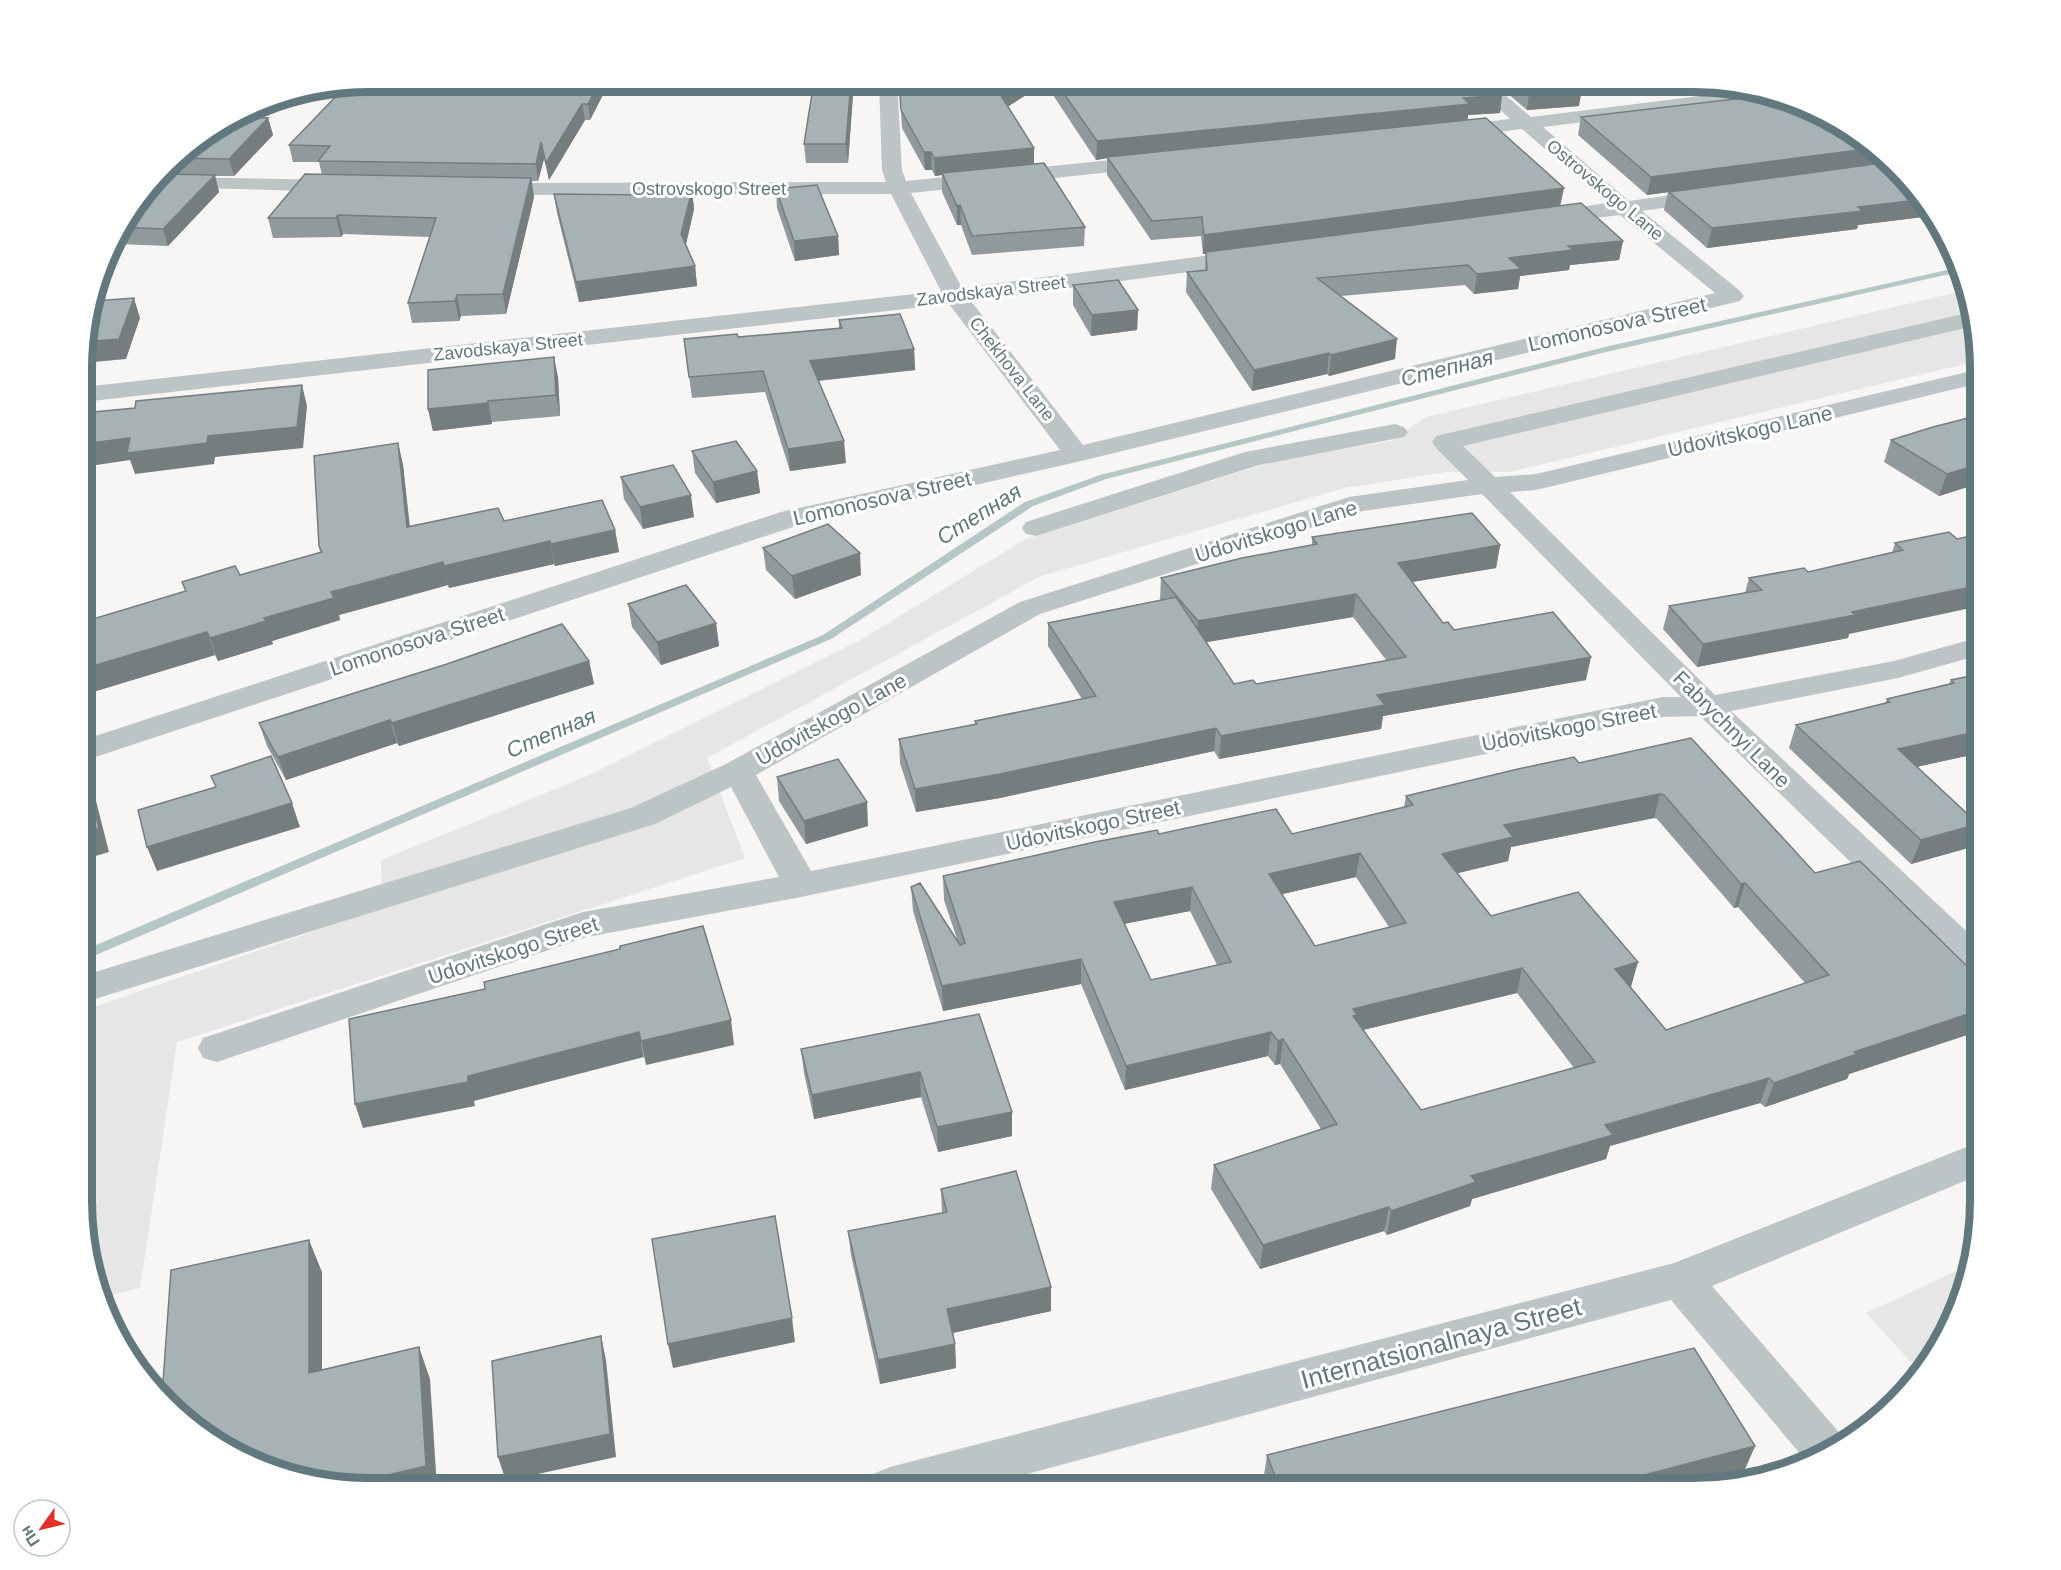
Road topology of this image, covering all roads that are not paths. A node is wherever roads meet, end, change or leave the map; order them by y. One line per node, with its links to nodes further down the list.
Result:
1 (888, 91): 10 (street, Chekhova Lane)
2 (1490, 91): 4 (street, Ostrovskogo Lane)
3 (1742, 96): 4 (street)
4 (1528, 124): 5 (street); 12 (street, Ostrovskogo Lane)
5 (1433, 134)
6 (1174, 160): 10 (street, Ostrovskogo Street)
7 (163, 183): 8 (street)
8 (361, 187)
9 (465, 188): 10 (street, Ostrovskogo Street)
10 (898, 189): 15 (street, Chekhova Lane)
11 (1731, 193): 12 (street)
12 (1625, 208): 13 (street); 16 (street, Ostrovskogo Lane)
13 (1531, 220)
14 (1272, 254): 15 (street, Zavodskaya Street)
15 (955, 296): 19 (street, Zavodskaya Street); 21 (street, Chekhova Lane)
16 (1732, 296): 21 (street, Lomonosova Street)
17 (1965, 321): 20 (street)
18 (1970, 378): 22 (street, Udovitskogo Lane)
19 (92, 394)
20 (1412, 433): 22 (street, Fabrychnyi Lane); 23 (street)
21 (1077, 453): 26 (street, Lomonosova Street)
22 (1490, 485): 25 (street, Fabrychnyi Lane); 27 (street, Udovitskogo Lane)
23 (1036, 528)
24 (1970, 649): 25 (street, Udovitskogo Street)
25 (1708, 706): 28 (street, Udovitskogo Street); 29 (street, Fabrychnyi Lane)
26 (92, 748)
27 (738, 771): 28 (street, Udovitskogo Lane); 30 (street)
28 (801, 885): 31 (street, Udovitskogo Street)
29 (1970, 956)
30 (92, 987)
31 (217, 1048)
32 (1970, 1162): 33 (street, Internatsionalnaya Street)
33 (1680, 1280): 34 (street); 35 (street, Internatsionalnaya Street)
34 (1822, 1446)
35 (932, 1478)

